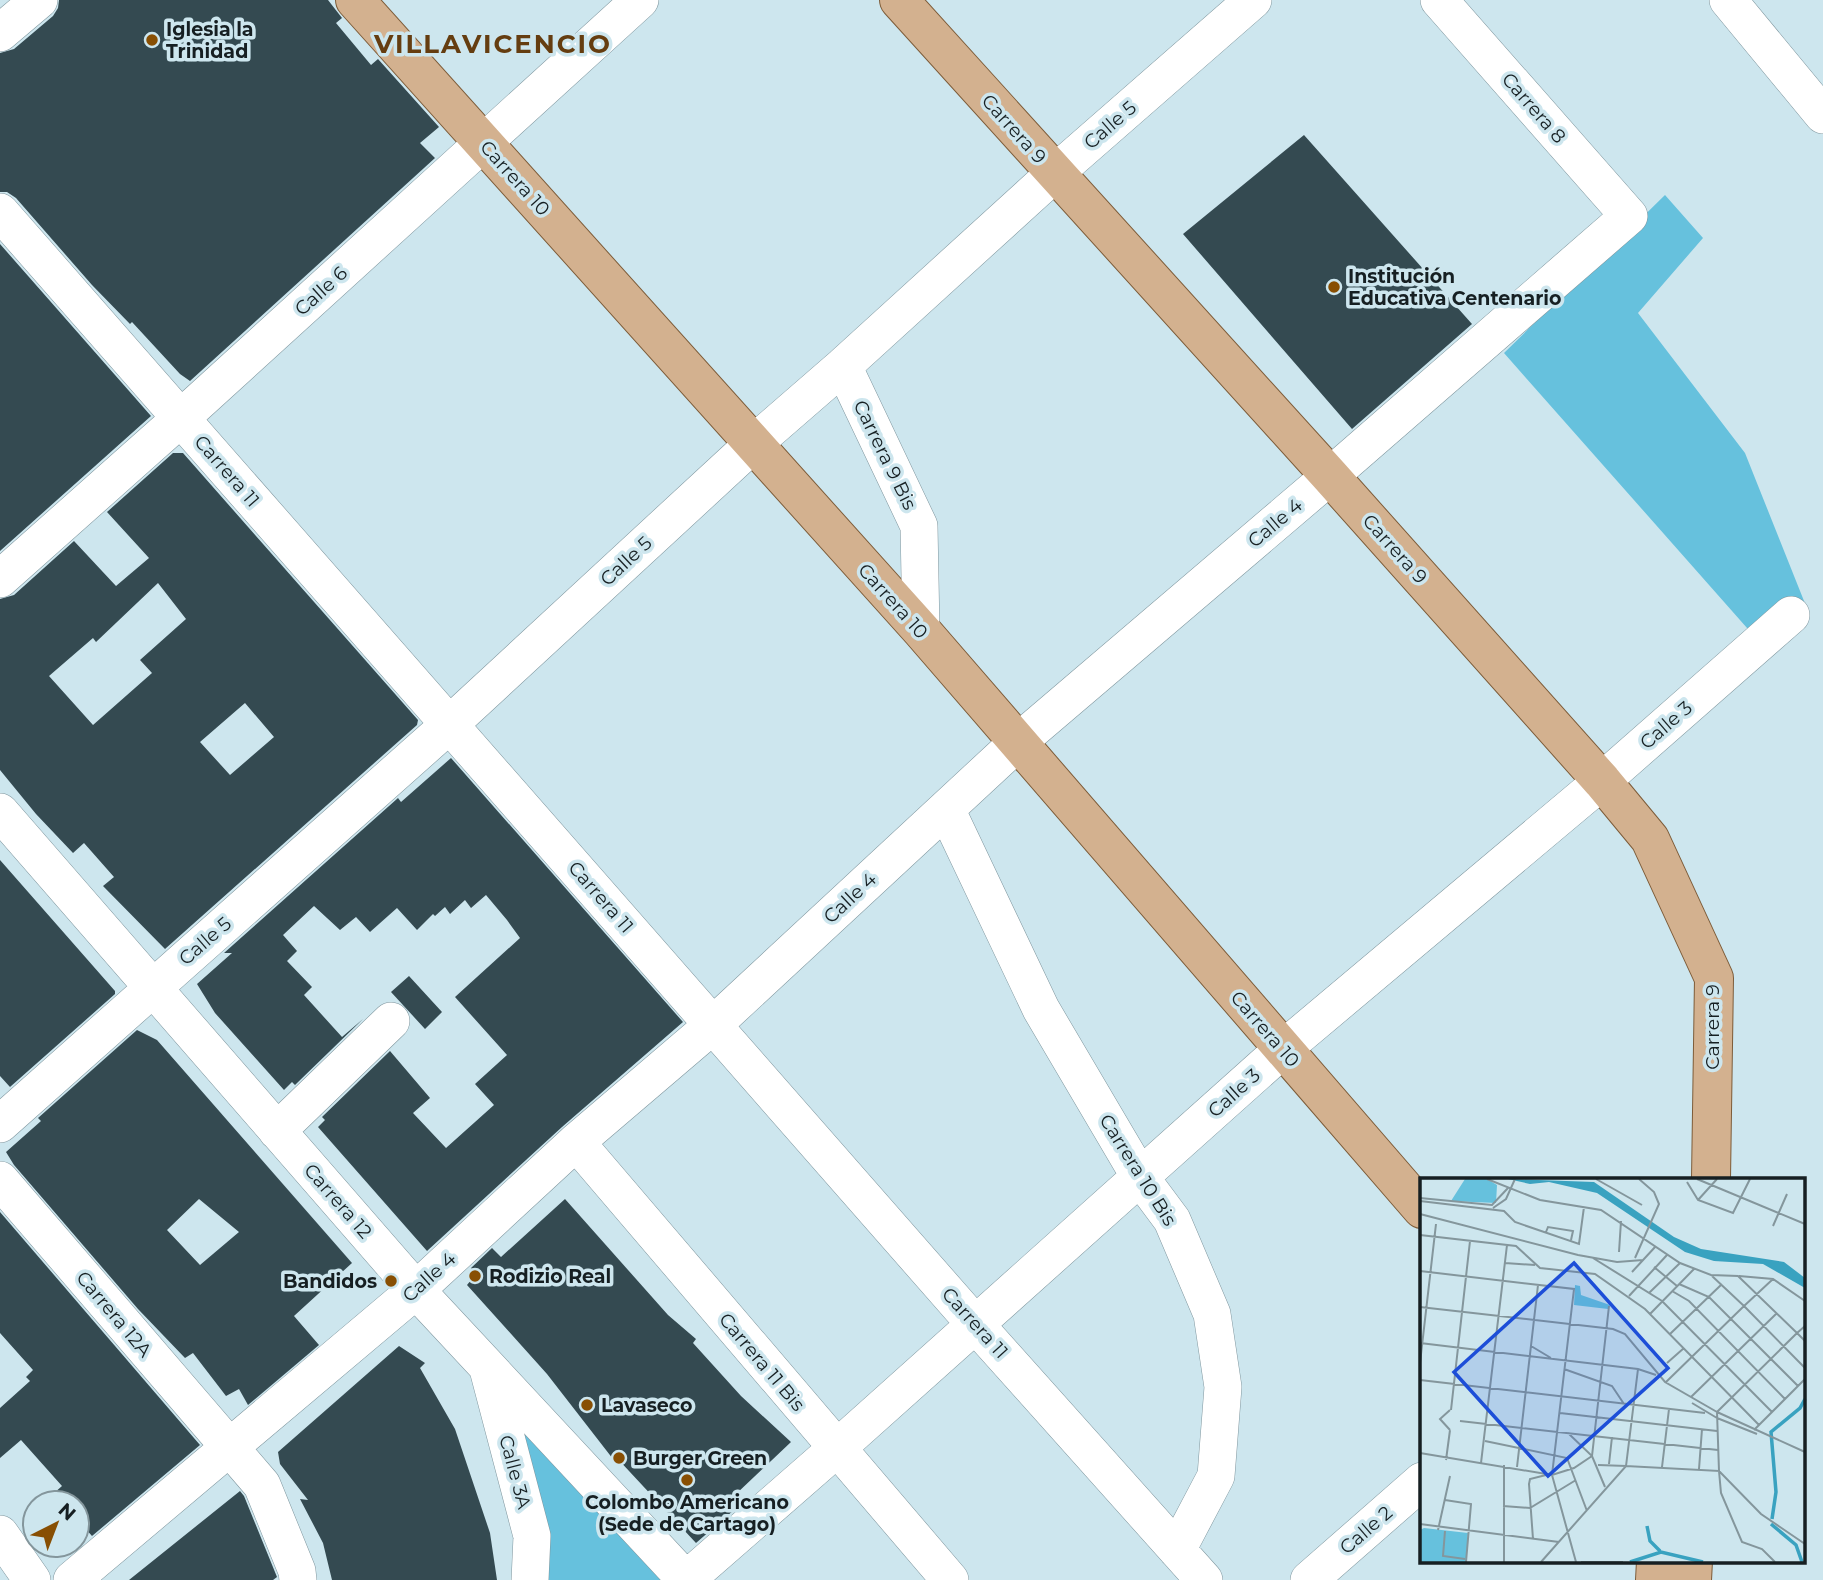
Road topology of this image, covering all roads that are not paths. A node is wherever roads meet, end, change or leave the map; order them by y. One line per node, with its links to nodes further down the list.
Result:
1 (39, 0): 8 (street)
2 (355, 0): 10 (main road, Carrera 10)
3 (640, 0): 10 (street, Calle 6)
4 (899, 0): 11 (main road, Carrera 9)
5 (1253, 0): 11 (street, Calle 5)
6 (1439, 0): 13 (street, Carrera 8)
7 (1728, 0): 9 (street)
8 (0, 33)
9 (1823, 115)
10 (484, 142): 15 (street, Calle 6); 16 (main road, Carrera 10)
11 (1055, 173): 14 (street, Calle 5); 17 (main road, Carrera 9)
12 (0, 212): 15 (street, Carrera 11)
13 (1629, 216): 17 (street, Calle 4)
14 (843, 366): 16 (street, Calle 5); 20 (street, Carrera 9 Bis)
15 (181, 418): 18 (street, Calle 6); 21 (street, Carrera 11)
16 (752, 445): 20 (main road, Carrera 10); 21 (street, Calle 5)
17 (1330, 476): 22 (street, Calle 4); 23 (main road, Carrera 9)
18 (0, 579)
19 (1791, 615): 23 (street, Calle 3)
20 (921, 631): 22 (main road, Carrera 10)
21 (450, 724): 26 (street, Calle 5); 28 (street, Carrera 11)
22 (1018, 743): 24 (street, Calle 4); 29 (main road, Carrera 10)
23 (1602, 781): 29 (street, Calle 3); 34 (main road, Carrera 9)
24 (946, 809): 28 (street, Calle 4); 33 (street, Carrera 10 Bis)
25 (0, 812): 26 (street, Carrera 12)
26 (152, 988): 30 (street, Calle 5); 31 (street, Carrera 12)
27 (391, 1021): 31 (street)
28 (713, 1025): 32 (street, Calle 4); 38 (street, Carrera 11)
29 (1283, 1049): 33 (street, Calle 3); 36 (main road, Carrera 10)
30 (0, 1124)
31 (277, 1131): 37 (street, Carrera 12)
32 (576, 1142): 37 (street, Calle 4); 41 (street, Carrera 11 Bis)
33 (1140, 1177): 38 (street, Calle 3); 44 (street, Carrera 10 Bis)
34 (1711, 1178)
35 (0, 1180): 40 (street, Carrera 12A)
36 (1420, 1207)
37 (416, 1290): 39 (street, Carrera 12); 40 (street, Calle 4)
38 (975, 1324): 41 (street, Calle 3); 44 (street, Carrera 11)
39 (487, 1365): 50 (street, Calle 3A); 51 (street, Carrera 12)
40 (228, 1449): 48 (street, Calle 4); 49 (street, Carrera 12A)
41 (836, 1449): 51 (street, Calle 3); 52 (street, Carrera 11 Bis)
42 (1420, 1483): 54 (street, Calle 2)
43 (0, 1534): 47 (street)
44 (1177, 1550): 53 (street, Carrera 11)
45 (1656, 1562): 55 (main road)
46 (1693, 1562): 56 (main road)
47 (32, 1580)
48 (72, 1580)
49 (298, 1580)
50 (530, 1580)
51 (686, 1580)
52 (950, 1580)
53 (1205, 1580)
54 (1309, 1580)
55 (1655, 1580)
56 (1692, 1580)

